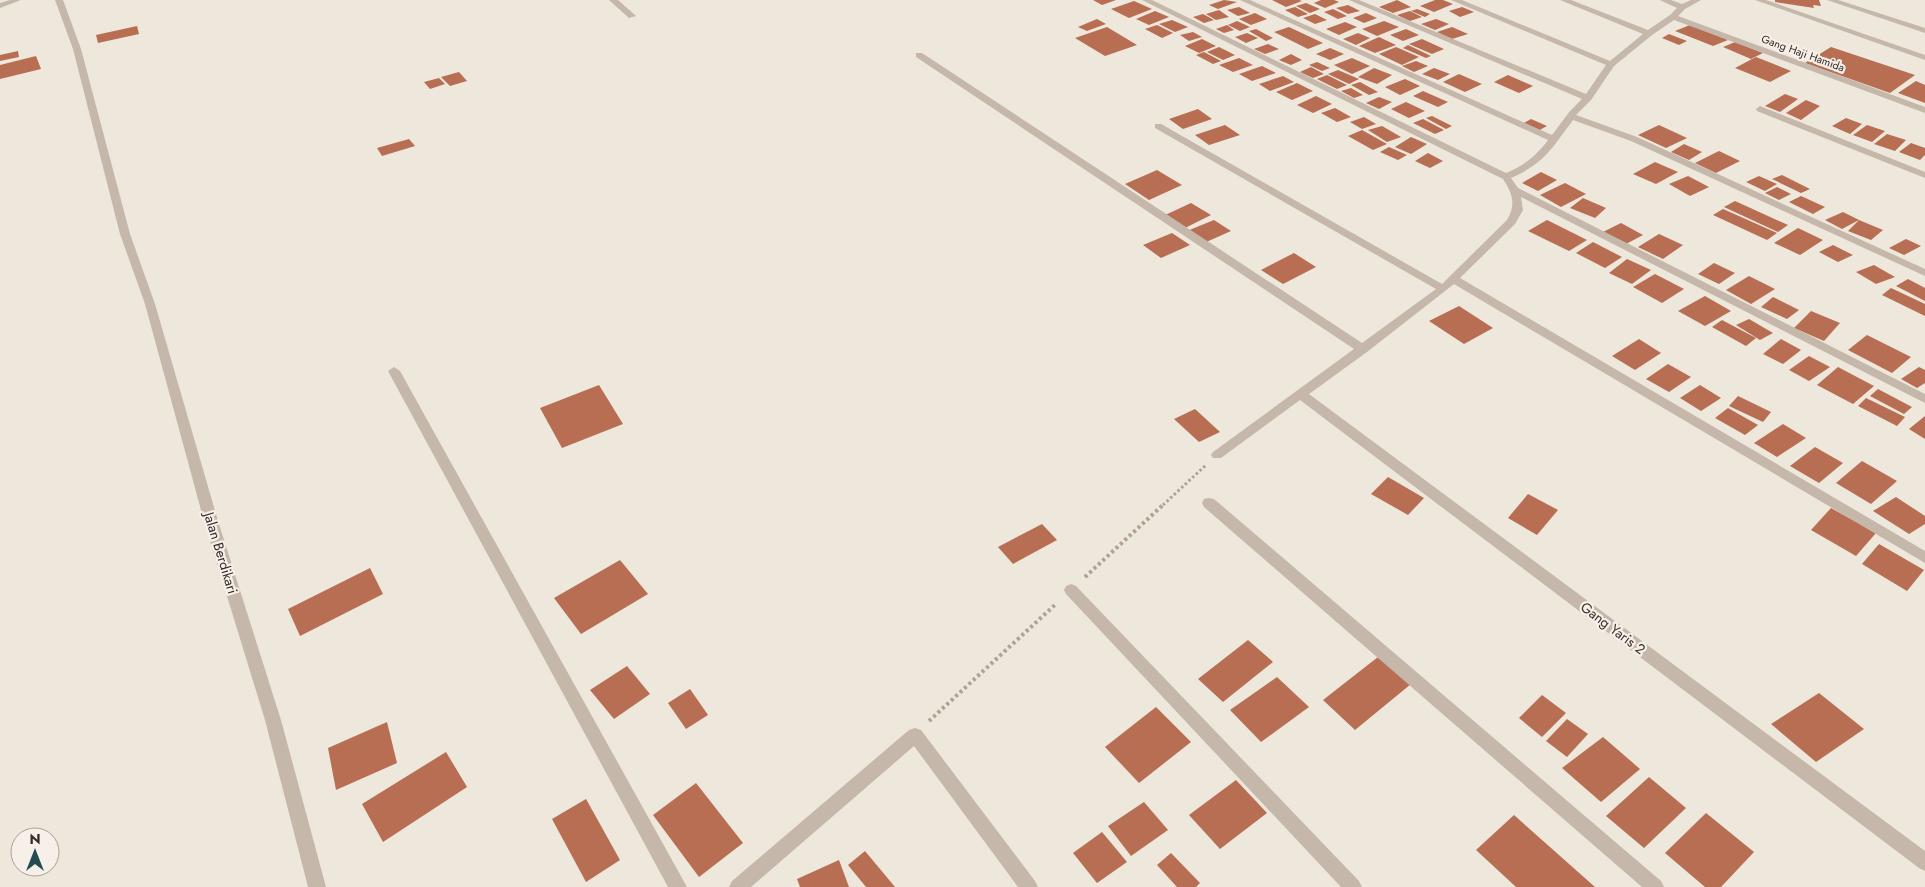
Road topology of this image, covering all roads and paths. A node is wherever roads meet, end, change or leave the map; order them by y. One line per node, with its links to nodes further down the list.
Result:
1 (17, 0): 13 (street)
2 (59, 0): 43 (street, Jalan Berdikari)
3 (613, 0): 15 (street)
4 (1149, 0): 29 (street)
5 (1244, 0): 27 (street)
6 (1353, 0): 22 (street)
7 (1455, 0): 21 (street)
8 (1564, 0): 18 (street)
9 (1664, 0): 14 (street)
10 (1697, 0): 14 (street)
11 (1759, 0): 20 (street)
12 (1831, 0): 17 (street)
13 (0, 6)
14 (1682, 7): 16 (street)
15 (632, 16)
16 (1672, 18): 18 (street); 24 (street, Gang Haji Hamida)
17 (1925, 31)
18 (1649, 33): 21 (street)
19 (920, 55): 34 (street)
20 (1925, 58)
21 (1611, 64): 22 (street)
22 (1588, 98): 25 (street)
23 (1760, 110): 28 (street)
24 (1925, 110)
25 (1571, 116): 27 (street); 31 (street)
26 (1158, 126): 33 (street)
27 (1554, 139): 29 (street)
28 (1925, 174)
29 (1506, 177): 30 (street)
30 (1515, 190): 32 (street); 37 (street)
31 (1925, 273)
32 (1453, 280): 33 (street); 40 (street)
33 (1443, 289): 34 (street)
34 (1363, 349): 36 (street)
35 (394, 371): 44 (street)
36 (1301, 394): 38 (street); 42 (street, Gang Yaris 2)
37 (1925, 399)
38 (1217, 455)
39 (1209, 503): 48 (street)
40 (1925, 558)
41 (1071, 590): 47 (street)
42 (1925, 862)
43 (317, 887)
44 (678, 887)
45 (738, 887): 46 (street)
46 (1029, 887)
47 (1353, 887)
48 (1655, 887)

